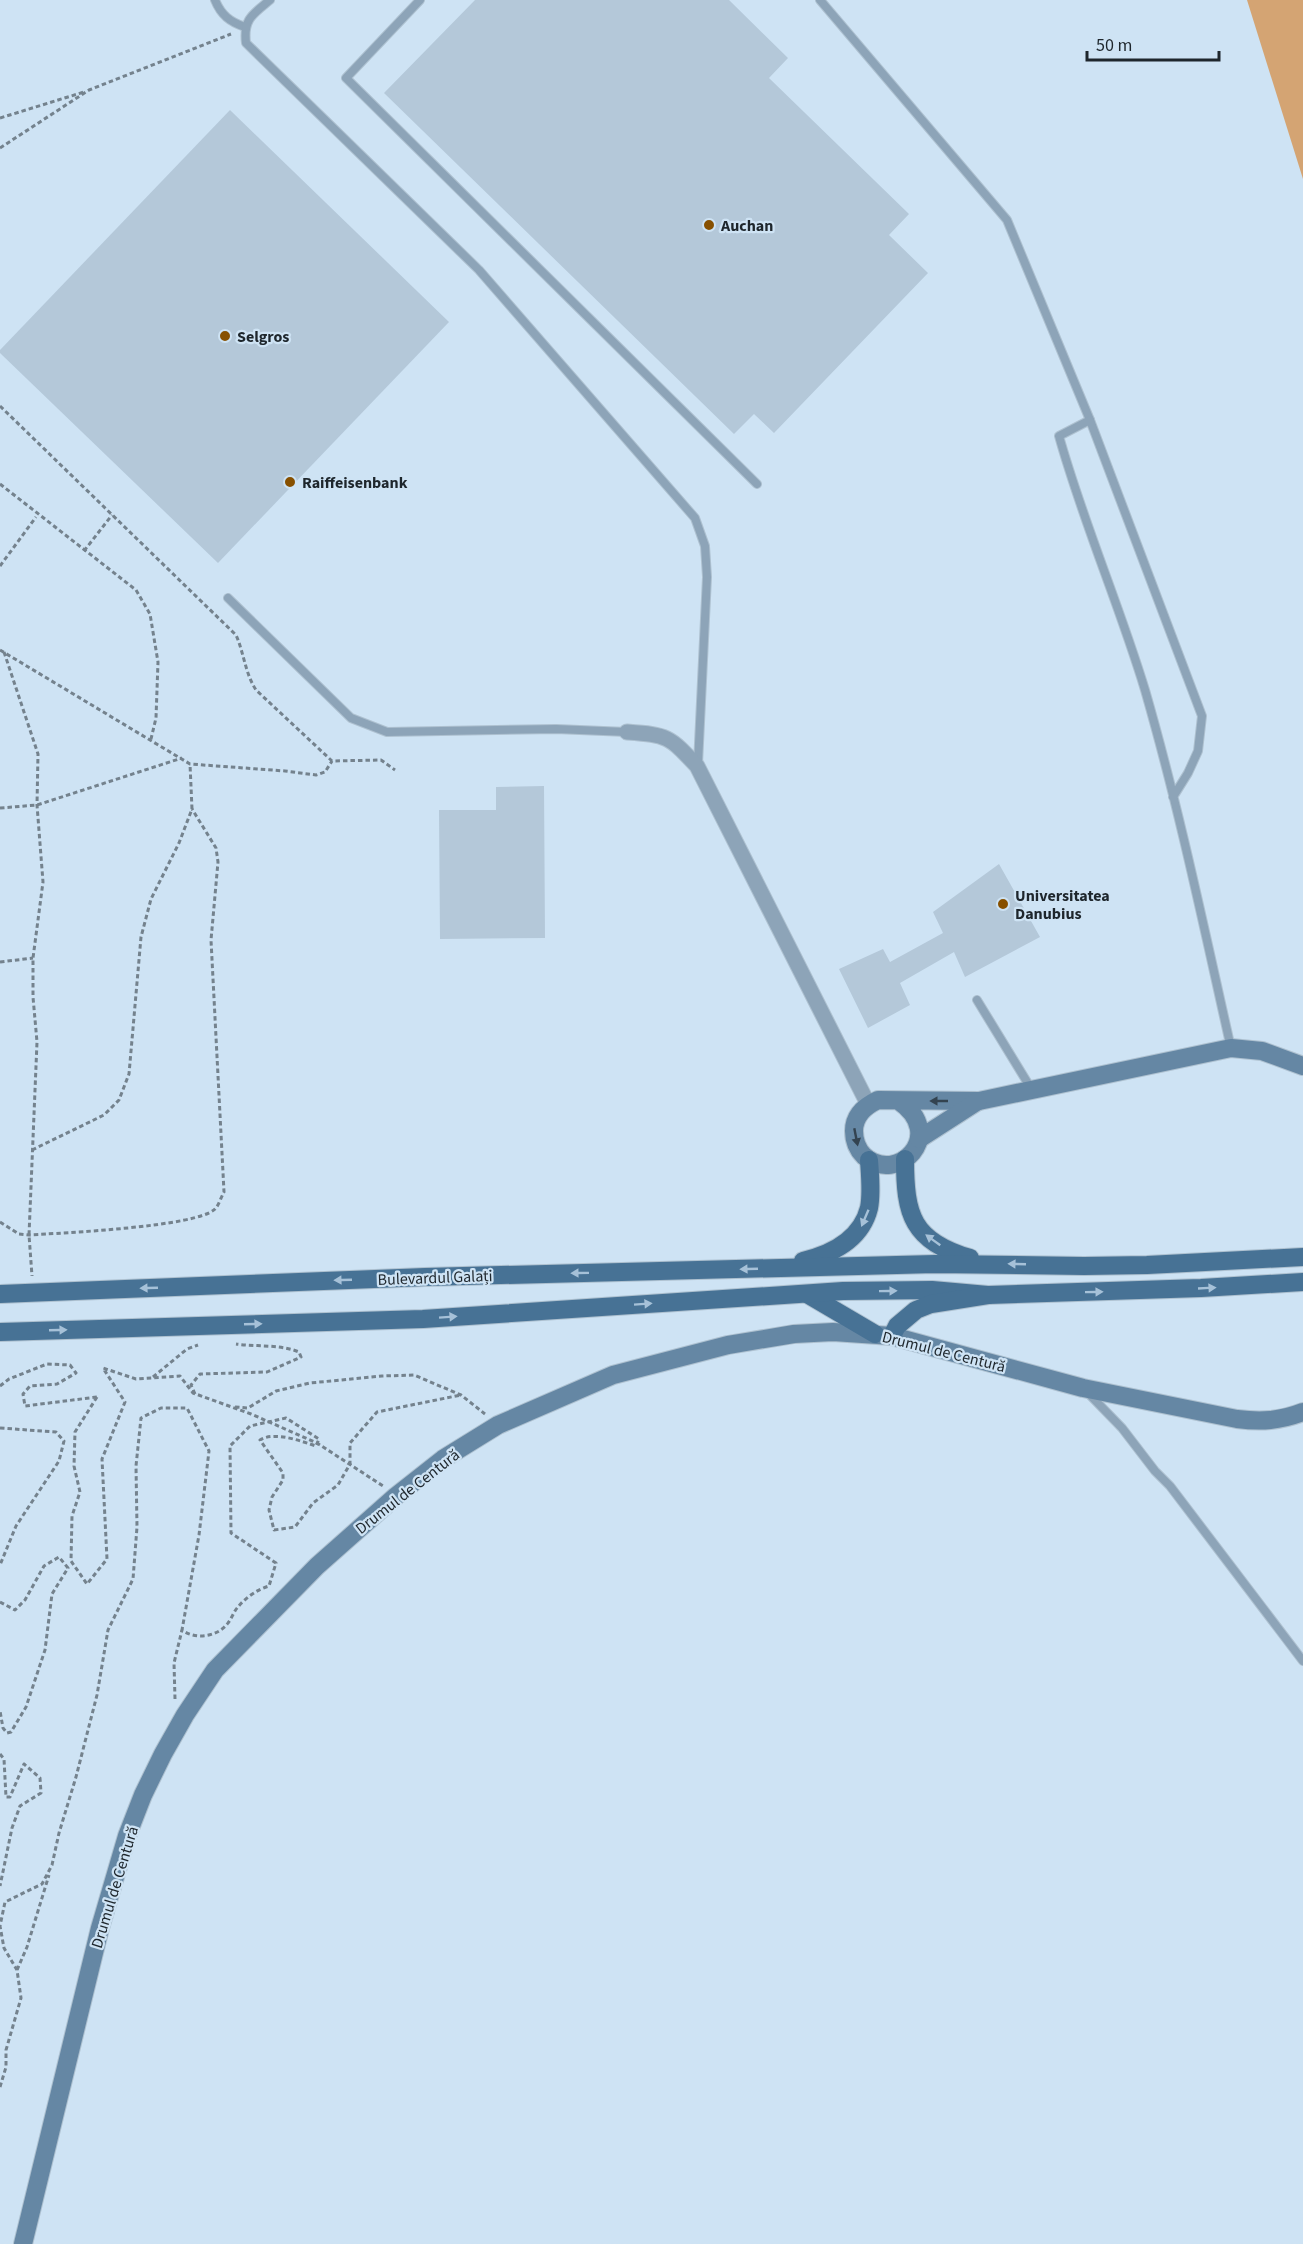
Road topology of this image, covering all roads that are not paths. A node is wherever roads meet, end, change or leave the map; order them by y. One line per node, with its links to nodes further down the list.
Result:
1 (215, 0): 5 (lane)
2 (270, 0): 5 (lane)
3 (420, 0): 7 (lane)
4 (820, 0): 6 (lane)
5 (245, 28): 10 (lane)
6 (1090, 420): 11 (lane); 11 (lane)
7 (757, 484)
8 (228, 598): 9 (lane)
9 (627, 732): 10 (street)
10 (698, 766): 18 (street)
11 (1173, 797): 13 (lane)
12 (977, 1000): 15 (lane)
13 (1232, 1048): 14 (street); 15 (street)
14 (1303, 1066)
15 (1032, 1090): 17 (street)
16 (899, 1101): 17 (street, one-way to 16); 18 (street); 19 (street)
17 (979, 1101): 19 (street)
18 (868, 1104): 20 (street, one-way to 20)
19 (919, 1139): 21 (street)
20 (869, 1160): 21 (street); 24 (main road, one-way to 24)
21 (905, 1160): 23 (main road, one-way to 21)
22 (1302, 1257): 23 (main road, one-way to 23)
23 (986, 1263): 24 (main road, Bulevardul Galați)
24 (775, 1268): 26 (main road, Bulevardul Galați, one-way to 26)
25 (1303, 1282): 28 (main road, one-way to 25)
26 (0, 1294)
27 (807, 1294): 28 (main road, one-way to 28); 29 (main road, one-way to 27); 30 (main road)
28 (988, 1295): 30 (main road)
29 (0, 1332)
30 (883, 1335): 31 (street, Drumul de Centură); 34 (street, Drumul de Centură)
31 (1083, 1388): 32 (street, Drumul de Centură); 33 (lane)
32 (1303, 1412)
33 (1303, 1661)
34 (23, 2244)

